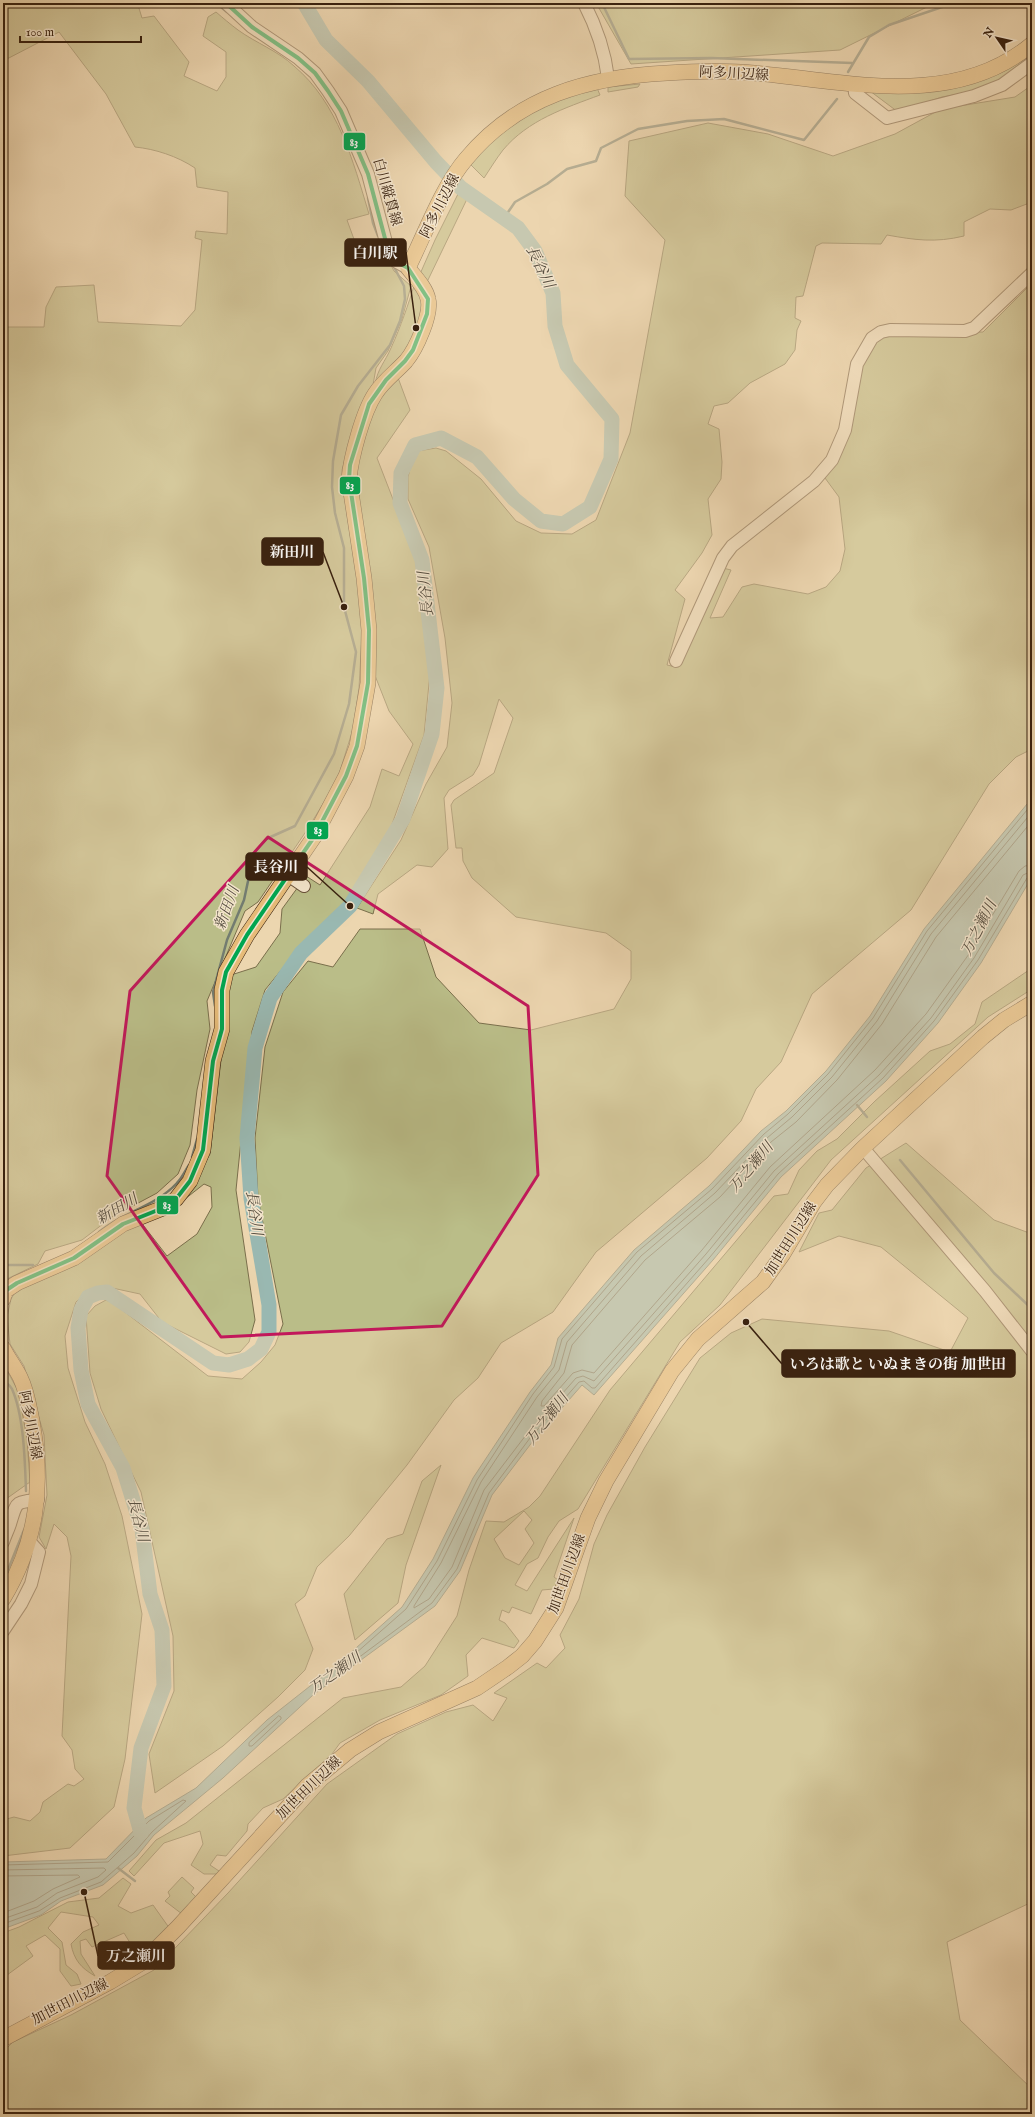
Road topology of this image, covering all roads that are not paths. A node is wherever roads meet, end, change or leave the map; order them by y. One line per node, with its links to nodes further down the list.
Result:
1 (226, 3): 7 (street, 白川縦貫線)
2 (584, 3): 5 (street)
3 (1032, 44): 6 (main road, 阿多川辺線)
4 (1032, 63): 6 (street)
5 (608, 78): 6 (main road, 阿多川辺線); 7 (main road, 阿多川辺線)
6 (854, 84)
7 (408, 268): 10 (main road)
8 (1032, 273): 9 (street)
9 (676, 661)
10 (288, 875): 11 (street); 14 (main road)
11 (304, 886)
12 (1032, 1003): 13 (main road, 加世田川辺線)
13 (863, 1148): 16 (street); 22 (main road, 加世田川辺線)
14 (3, 1299)
15 (3, 1348): 17 (main road, 阿多川辺線)
16 (1032, 1351)
17 (37, 1503): 18 (street); 19 (main road, 阿多川辺線)
18 (3, 1542)
19 (29, 1542): 20 (main road, 阿多川辺線); 21 (street)
20 (3, 1599)
21 (3, 1631)
22 (3, 2039)

